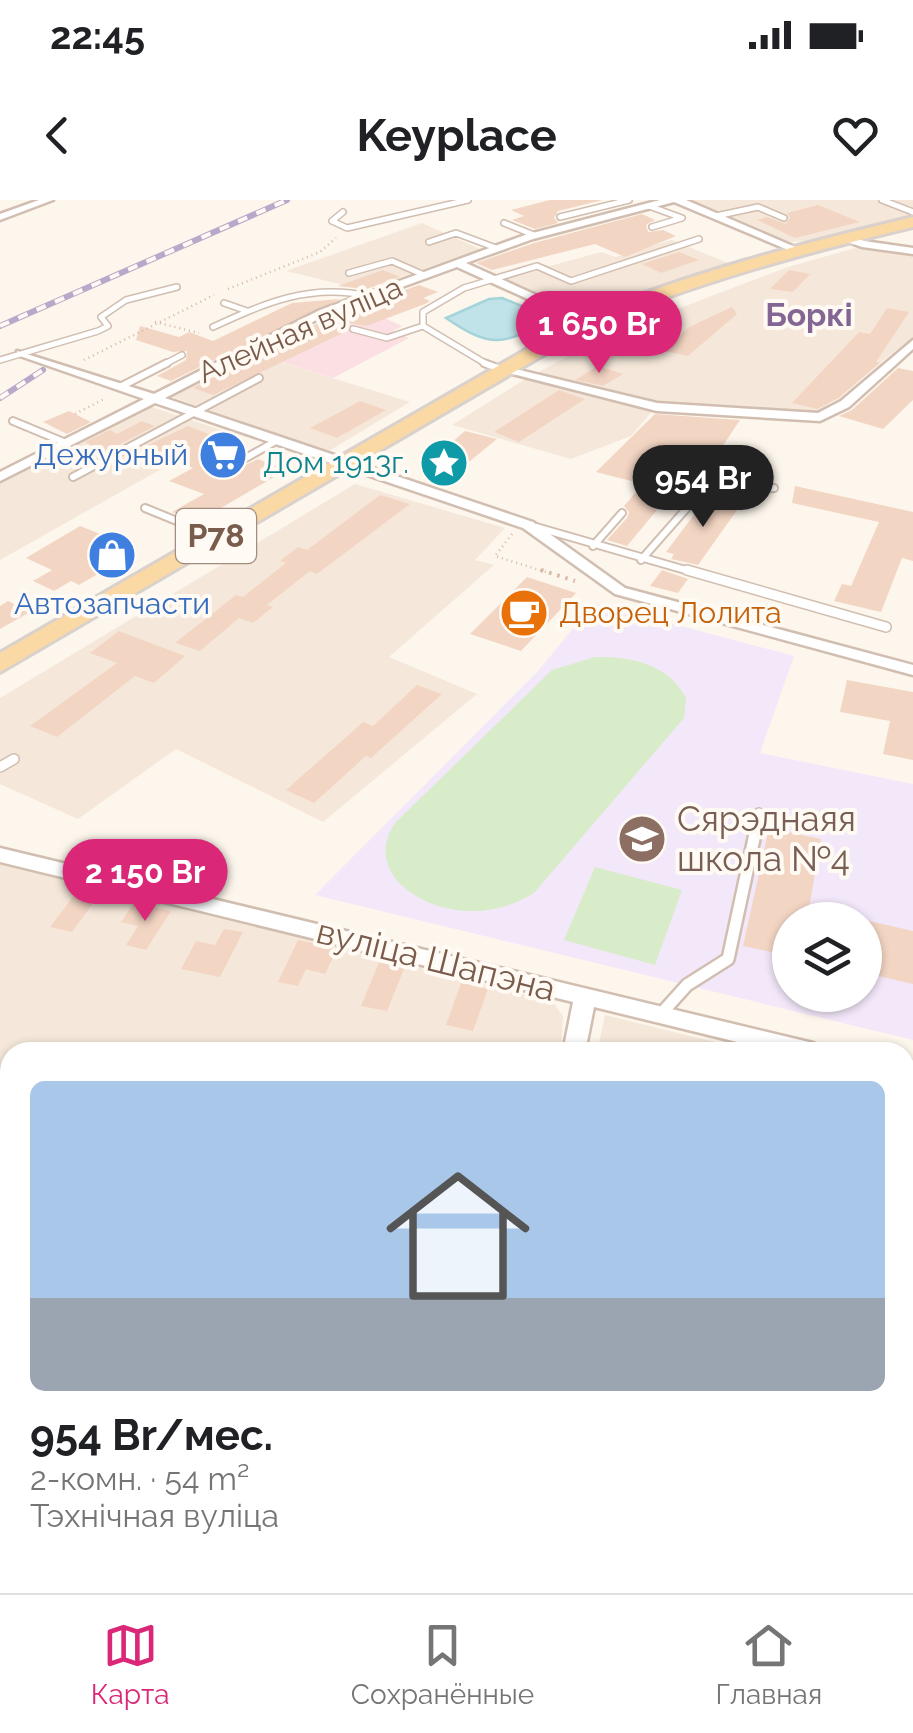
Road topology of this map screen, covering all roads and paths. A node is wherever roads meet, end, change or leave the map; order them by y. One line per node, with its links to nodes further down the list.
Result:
1 (48, 200): 10 (street)
2 (468, 200): 15 (lane)
3 (629, 200): 11 (lane)
4 (675, 200): 6 (street, Алейная вуліца); 9 (street)
5 (882, 200): 8 (lane)
6 (649, 206): 16 (lane); 17 (street, Алейная вуліца)
7 (343, 212): 15 (lane)
8 (913, 212)
9 (716, 216): 12 (lane); 22 (street)
10 (0, 217)
11 (560, 217)
12 (784, 218)
13 (913, 222): 18 (main road, Р78)
14 (504, 223): 17 (lane)
15 (346, 228): 30 (path)
16 (652, 228)
17 (534, 235): 21 (street, Алейная вуліца)
18 (846, 238): 22 (main road, Р78); 23 (street)
19 (699, 239): 27 (lane)
20 (429, 242): 21 (lane)
21 (496, 248): 24 (street, Алейная вуліца)
22 (798, 250): 34 (main road, Р78)
23 (913, 251)
24 (458, 263): 26 (street, Алейная вуліца); 27 (street)
25 (349, 273): 26 (lane)
26 (424, 275): 29 (street, Алейная вуліца)
27 (496, 278): 34 (street); 35 (lane)
28 (177, 288): 30 (path); 40 (lane)
29 (368, 296): 32 (lane); 47 (street, Алейная вуліца)
30 (209, 297): 33 (path)
31 (224, 303): 32 (lane)
32 (248, 311): 36 (lane)
33 (155, 322): 38 (path); 43 (path)
34 (587, 322): 44 (main road, Р78)
35 (423, 326): 37 (lane); 44 (lane)
36 (213, 327)
37 (354, 328)
38 (206, 334)
39 (913, 344): 44 (street)
40 (21, 354): 42 (lane); 43 (street)
41 (182, 355): 46 (lane)
42 (0, 360)
43 (67, 370): 46 (street)
44 (503, 370): 53 (main road, Р78)
45 (259, 378): 48 (lane)
46 (122, 388): 47 (street); 49 (path)
47 (154, 398): 48 (street); 52 (street, Алейная вуліца)
48 (194, 412): 51 (street); 56 (lane)
49 (74, 414)
50 (13, 422): 52 (lane)
51 (276, 440): 53 (street); 54 (lane)
52 (66, 443): 55 (street, Алейная вуліца)
53 (339, 462): 60 (street); 61 (main road, Р78)
54 (221, 472)
55 (0, 477)
56 (73, 477)
57 (774, 488): 63 (lane)
58 (146, 508): 61 (lane)
59 (622, 513): 62 (lane)
60 (528, 525): 62 (lane); 66 (street)
61 (216, 536): 65 (main road, Р78)
62 (593, 546): 63 (lane)
63 (641, 560): 64 (lane)
64 (886, 627)
65 (0, 664)
66 (913, 670)
67 (14, 759): 68 (lane)
68 (0, 767)
69 (759, 813): 72 (lane)
70 (0, 855): 71 (street, вуліца Шапэна)
71 (584, 996): 72 (street, вуліца Шапэна); 73 (street)
72 (660, 1015): 74 (street, вуліца Шапэна)
73 (576, 1042)
74 (772, 1042)

